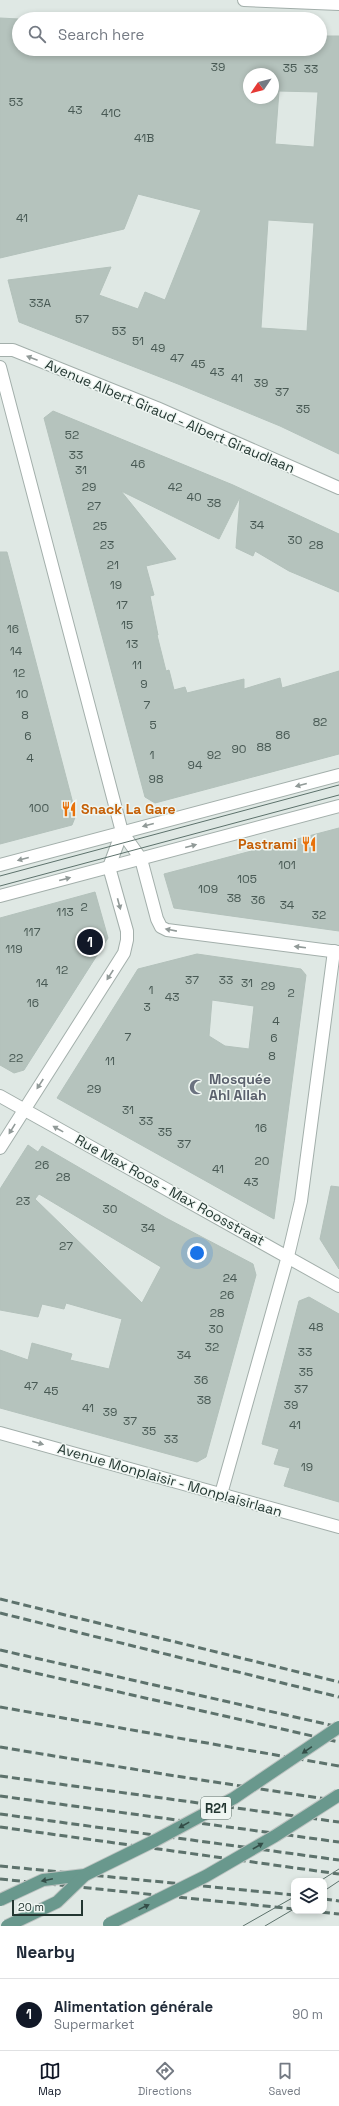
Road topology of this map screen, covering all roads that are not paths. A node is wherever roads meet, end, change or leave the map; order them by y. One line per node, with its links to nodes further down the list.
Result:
1 (244, 0): 2 (street)
2 (339, 4)
3 (0, 350): 5 (street, Avenue Albert Giraud - Albert Giraudlaan, one-way to 3)
4 (0, 367): 8 (street)
5 (339, 488)
6 (339, 775): 8 (street, one-way to 8)
7 (339, 806): 9 (street, one-way to 7)
8 (122, 832): 9 (street); 10 (street, one-way to 10); 11 (street)
9 (141, 859): 11 (street); 13 (street, one-way to 9)
10 (0, 865)
11 (109, 867): 12 (street, one-way to 11); 15 (street, one-way to 15)
12 (0, 896)
13 (336, 952): 17 (street)
14 (0, 1096): 15 (street, Rue Max Roos - Max Roosstraat)
15 (24, 1110): 16 (street, one-way to 16); 17 (street, Rue Max Roos - Max Roosstraat, one-way to 15)
16 (0, 1148)
17 (288, 1256): 18 (street, Rue Max Roos - Max Roosstraat); 20 (street)
18 (339, 1286)
19 (0, 1433): 20 (street, Avenue Monplaisir - Monplaisirlaan, one-way to 20)
20 (221, 1494): 21 (street, Avenue Monplaisir - Monplaisirlaan)
21 (339, 1527)
22 (339, 1727): 24 (main road, R21, one-way to 24, bridge)
23 (339, 1795): 26 (main road, one-way to 23, bridge)
24 (85, 1875): 25 (main road, one-way to 25, bridge); 27 (main road, R21, bridge)
25 (0, 1900)
26 (109, 1924)
27 (7, 1926)

